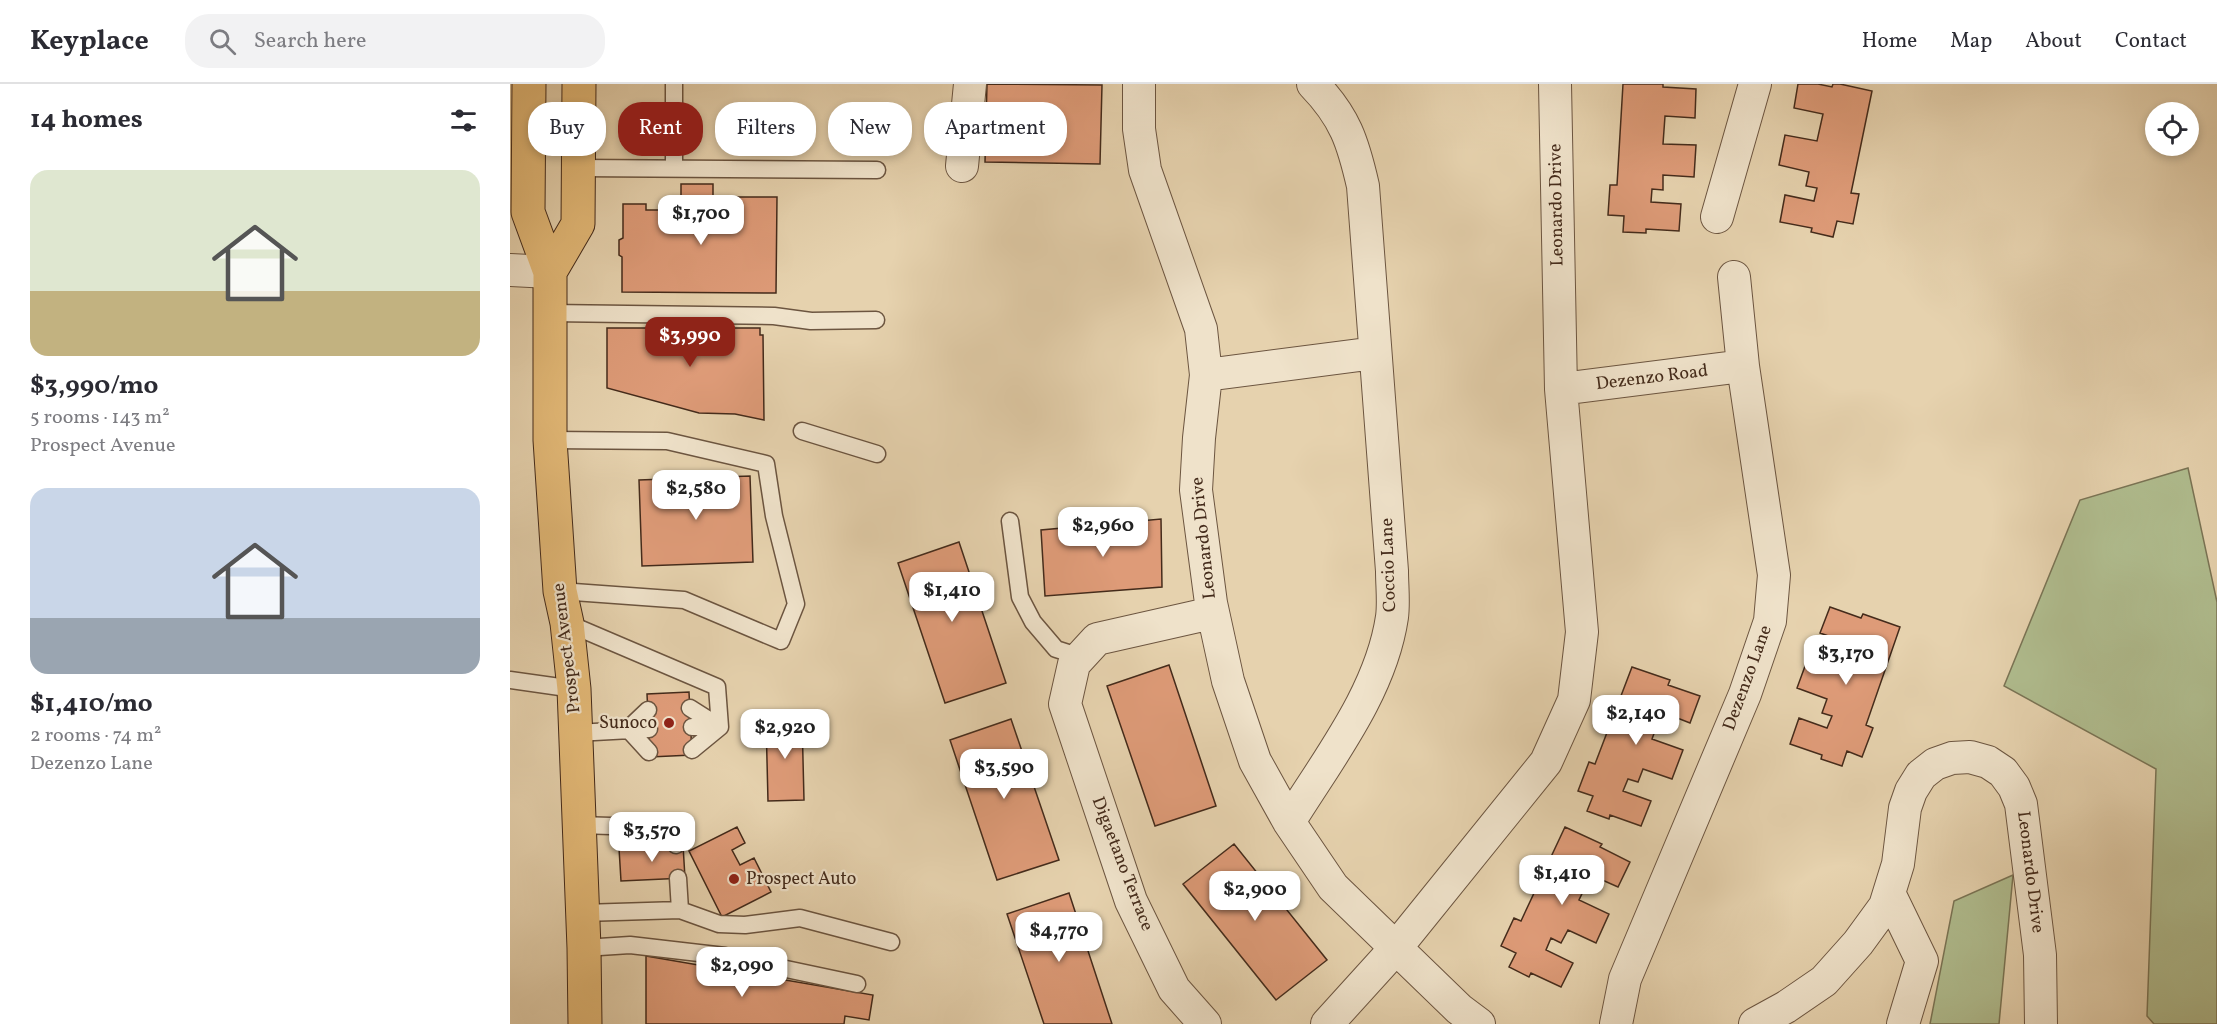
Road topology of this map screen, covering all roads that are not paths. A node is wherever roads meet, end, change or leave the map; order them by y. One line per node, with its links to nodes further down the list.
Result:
1 (529, 84): 15 (main road, Prospect Avenue)
2 (579, 84): 11 (main road)
3 (674, 84): 10 (lane)
4 (970, 84): 9 (street)
5 (1139, 84): 21 (street, Leonardo Drive)
6 (1313, 84): 19 (street, Coccio Lane)
7 (1555, 84): 22 (street, Leonardo Drive)
8 (1755, 84): 13 (street)
9 (962, 166)
10 (674, 167): 11 (lane); 12 (lane)
11 (579, 168): 15 (main road)
12 (877, 170)
13 (1718, 218)
14 (510, 270): 15 (street)
15 (550, 272): 17 (main road, Prospect Avenue)
16 (1734, 277): 20 (street, Dezenzo Lane)
17 (550, 313): 18 (lane); 24 (main road, Prospect Avenue)
18 (876, 320)
19 (1375, 353): 21 (street); 42 (street, Coccio Lane)
20 (1743, 366): 22 (street, Dezenzo Road); 57 (street, Dezenzo Lane)
21 (1206, 375): 28 (street, Leonardo Drive)
22 (1562, 389): 51 (street, Leonardo Drive)
23 (802, 431): 25 (lane)
24 (550, 440): 27 (main road, Prospect Avenue); 27 (lane)
25 (877, 454)
26 (1010, 521): 30 (lane)
27 (560, 591): 29 (main road, Prospect Avenue)
28 (1212, 612): 30 (street, Digaetano Terrace); 42 (street, Leonardo Drive)
29 (567, 623): 32 (main road, Prospect Avenue); 36 (lane)
30 (1080, 657): 54 (street, Digaetano Terrace)
31 (510, 680): 32 (lane)
32 (574, 688): 39 (main road, Prospect Avenue)
33 (690, 708): 36 (lane)
34 (648, 710): 37 (lane)
35 (692, 727): 36 (lane)
36 (720, 728): 40 (lane)
37 (628, 729): 38 (lane); 39 (lane); 41 (lane)
38 (649, 729)
39 (576, 733): 43 (main road, Prospect Avenue)
40 (692, 750)
41 (649, 752)
42 (1289, 822): 51 (street, Leonardo Drive)
43 (579, 825): 44 (lane); 48 (main road, Prospect Avenue)
44 (676, 845)
45 (678, 878): 47 (lane)
46 (1889, 893): 58 (street, Leonardo Drive); 59 (street); 60 (street, Leonardo Drive)
47 (680, 910): 48 (lane); 49 (lane)
48 (582, 912): 50 (main road, Prospect Avenue)
49 (891, 942)
50 (584, 948): 52 (lane); 53 (main road, Prospect Avenue)
51 (1395, 949): 55 (street); 56 (street, Leonardo Drive)
52 (857, 984)
53 (585, 1024)
54 (1205, 1024)
55 (1327, 1024)
56 (1479, 1024)
57 (1616, 1024)
58 (1755, 1024)
59 (1903, 1024)
60 (2041, 1024)

